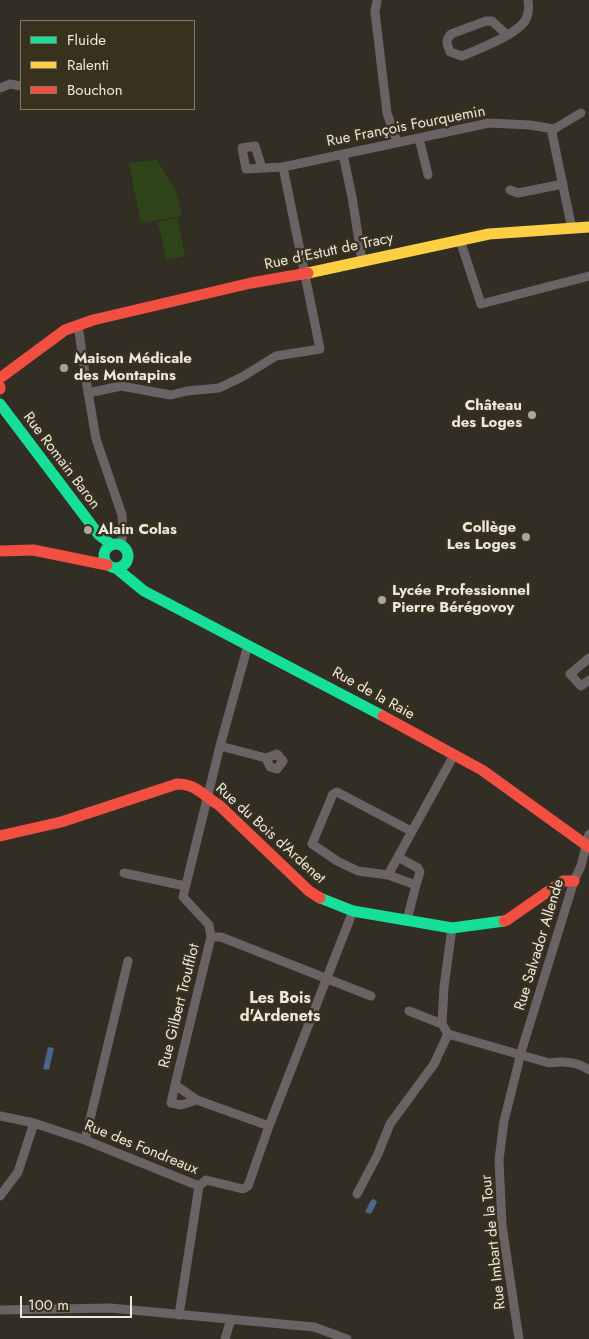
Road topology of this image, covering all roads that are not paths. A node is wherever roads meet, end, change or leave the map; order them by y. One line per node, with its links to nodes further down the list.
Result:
1 (376, 0): 9 (street)
2 (528, 0): 3 (street)
3 (507, 35): 3 (street)
4 (20, 86): 5 (street)
5 (0, 88)
6 (582, 113): 7 (street)
7 (554, 129): 8 (street, Rue François Fourquemin); 14 (street)
8 (419, 138): 9 (street, Rue François Fourquemin); 13 (street)
9 (397, 142): 10 (street, Rue François Fourquemin)
10 (343, 154): 11 (street, Rue François Fourquemin); 19 (street)
11 (283, 167): 12 (street, Rue François Fourquemin); 20 (street)
12 (262, 168)
13 (428, 175)
14 (563, 184): 15 (street); 17 (street)
15 (510, 190)
16 (589, 227): 17 (street, Rue d'Estutt de Tracy)
17 (572, 229): 18 (street, Rue d'Estutt de Tracy)
18 (460, 240): 19 (street, Rue d'Estutt de Tracy); 21 (street)
19 (362, 260): 20 (street, Rue d'Estutt de Tracy)
20 (304, 274): 22 (street, Rue d'Estutt de Tracy); 24 (street)
21 (589, 276)
22 (75, 326): 23 (street); 24 (street)
23 (0, 378)
24 (88, 393): 28 (street)
25 (0, 404): 26 (street, Rue Romain Baron)
26 (99, 535): 28 (street, Rue Romain Baron); 29 (street)
27 (0, 551): 29 (street)
28 (111, 555): 29 (street); 30 (street); 30 (street); 31 (street, Rue de la Raie)
29 (89, 561)
30 (127, 562): 31 (street)
31 (134, 583): 32 (street, Rue de la Raie)
32 (248, 645): 35 (street); 36 (street, Rue de la Raie)
33 (589, 658): 34 (street)
34 (589, 680)
35 (220, 746): 37 (street); 38 (street)
36 (454, 755): 39 (street); 41 (street, Rue de la Raie)
37 (266, 758)
38 (208, 799): 40 (street, Rue du Bois d'Ardenet); 48 (street); 49 (street, Rue du Bois d'Ardenet)
39 (411, 831): 42 (street); 45 (street)
40 (0, 836)
41 (588, 842): 43 (street, Rue Salvador Allende)
42 (398, 857): 45 (street); 47 (street)
43 (585, 865): 46 (street, Rue Salvador Allende)
44 (124, 873): 48 (street)
45 (388, 875): 47 (street)
46 (574, 881): 51 (street, Rue du Bois d'Ardenet); 59 (street, Rue Salvador Allende)
47 (416, 885): 50 (street)
48 (186, 886): 52 (street)
49 (354, 911): 50 (street, Rue du Bois d'Ardenet); 54 (street)
50 (407, 920): 51 (street, Rue du Bois d'Ardenet)
51 (452, 928): 57 (street)
52 (211, 937): 54 (street, Rue Gilbert Troufflot); 61 (street, Rue Gilbert Troufflot)
53 (128, 961): 66 (street)
54 (327, 978): 55 (street, Rue Gilbert Troufflot); 65 (street)
55 (371, 996)
56 (408, 1011): 57 (street)
57 (442, 1024): 58 (street)
58 (448, 1034): 59 (street); 68 (street)
59 (520, 1054): 60 (street); 75 (street, Rue Imbart de la Tour)
60 (589, 1070)
61 (175, 1085): 62 (street, Rue Gilbert Troufflot); 62 (street, Rue Gilbert Troufflot)
62 (197, 1100): 65 (street, Rue Gilbert Troufflot)
63 (0, 1116): 64 (street, Rue des Fondreaux)
64 (34, 1123): 66 (street, Rue des Fondreaux); 69 (street)
65 (269, 1126): 67 (street)
66 (85, 1140): 67 (street, Rue des Fondreaux)
67 (199, 1186): 71 (street, Rue des Fondreaux)
68 (357, 1194)
69 (0, 1196)
70 (0, 1310): 71 (street)
71 (179, 1315): 72 (street)
72 (231, 1320): 73 (street); 74 (street)
73 (226, 1339)
74 (347, 1339)
75 (519, 1339)

